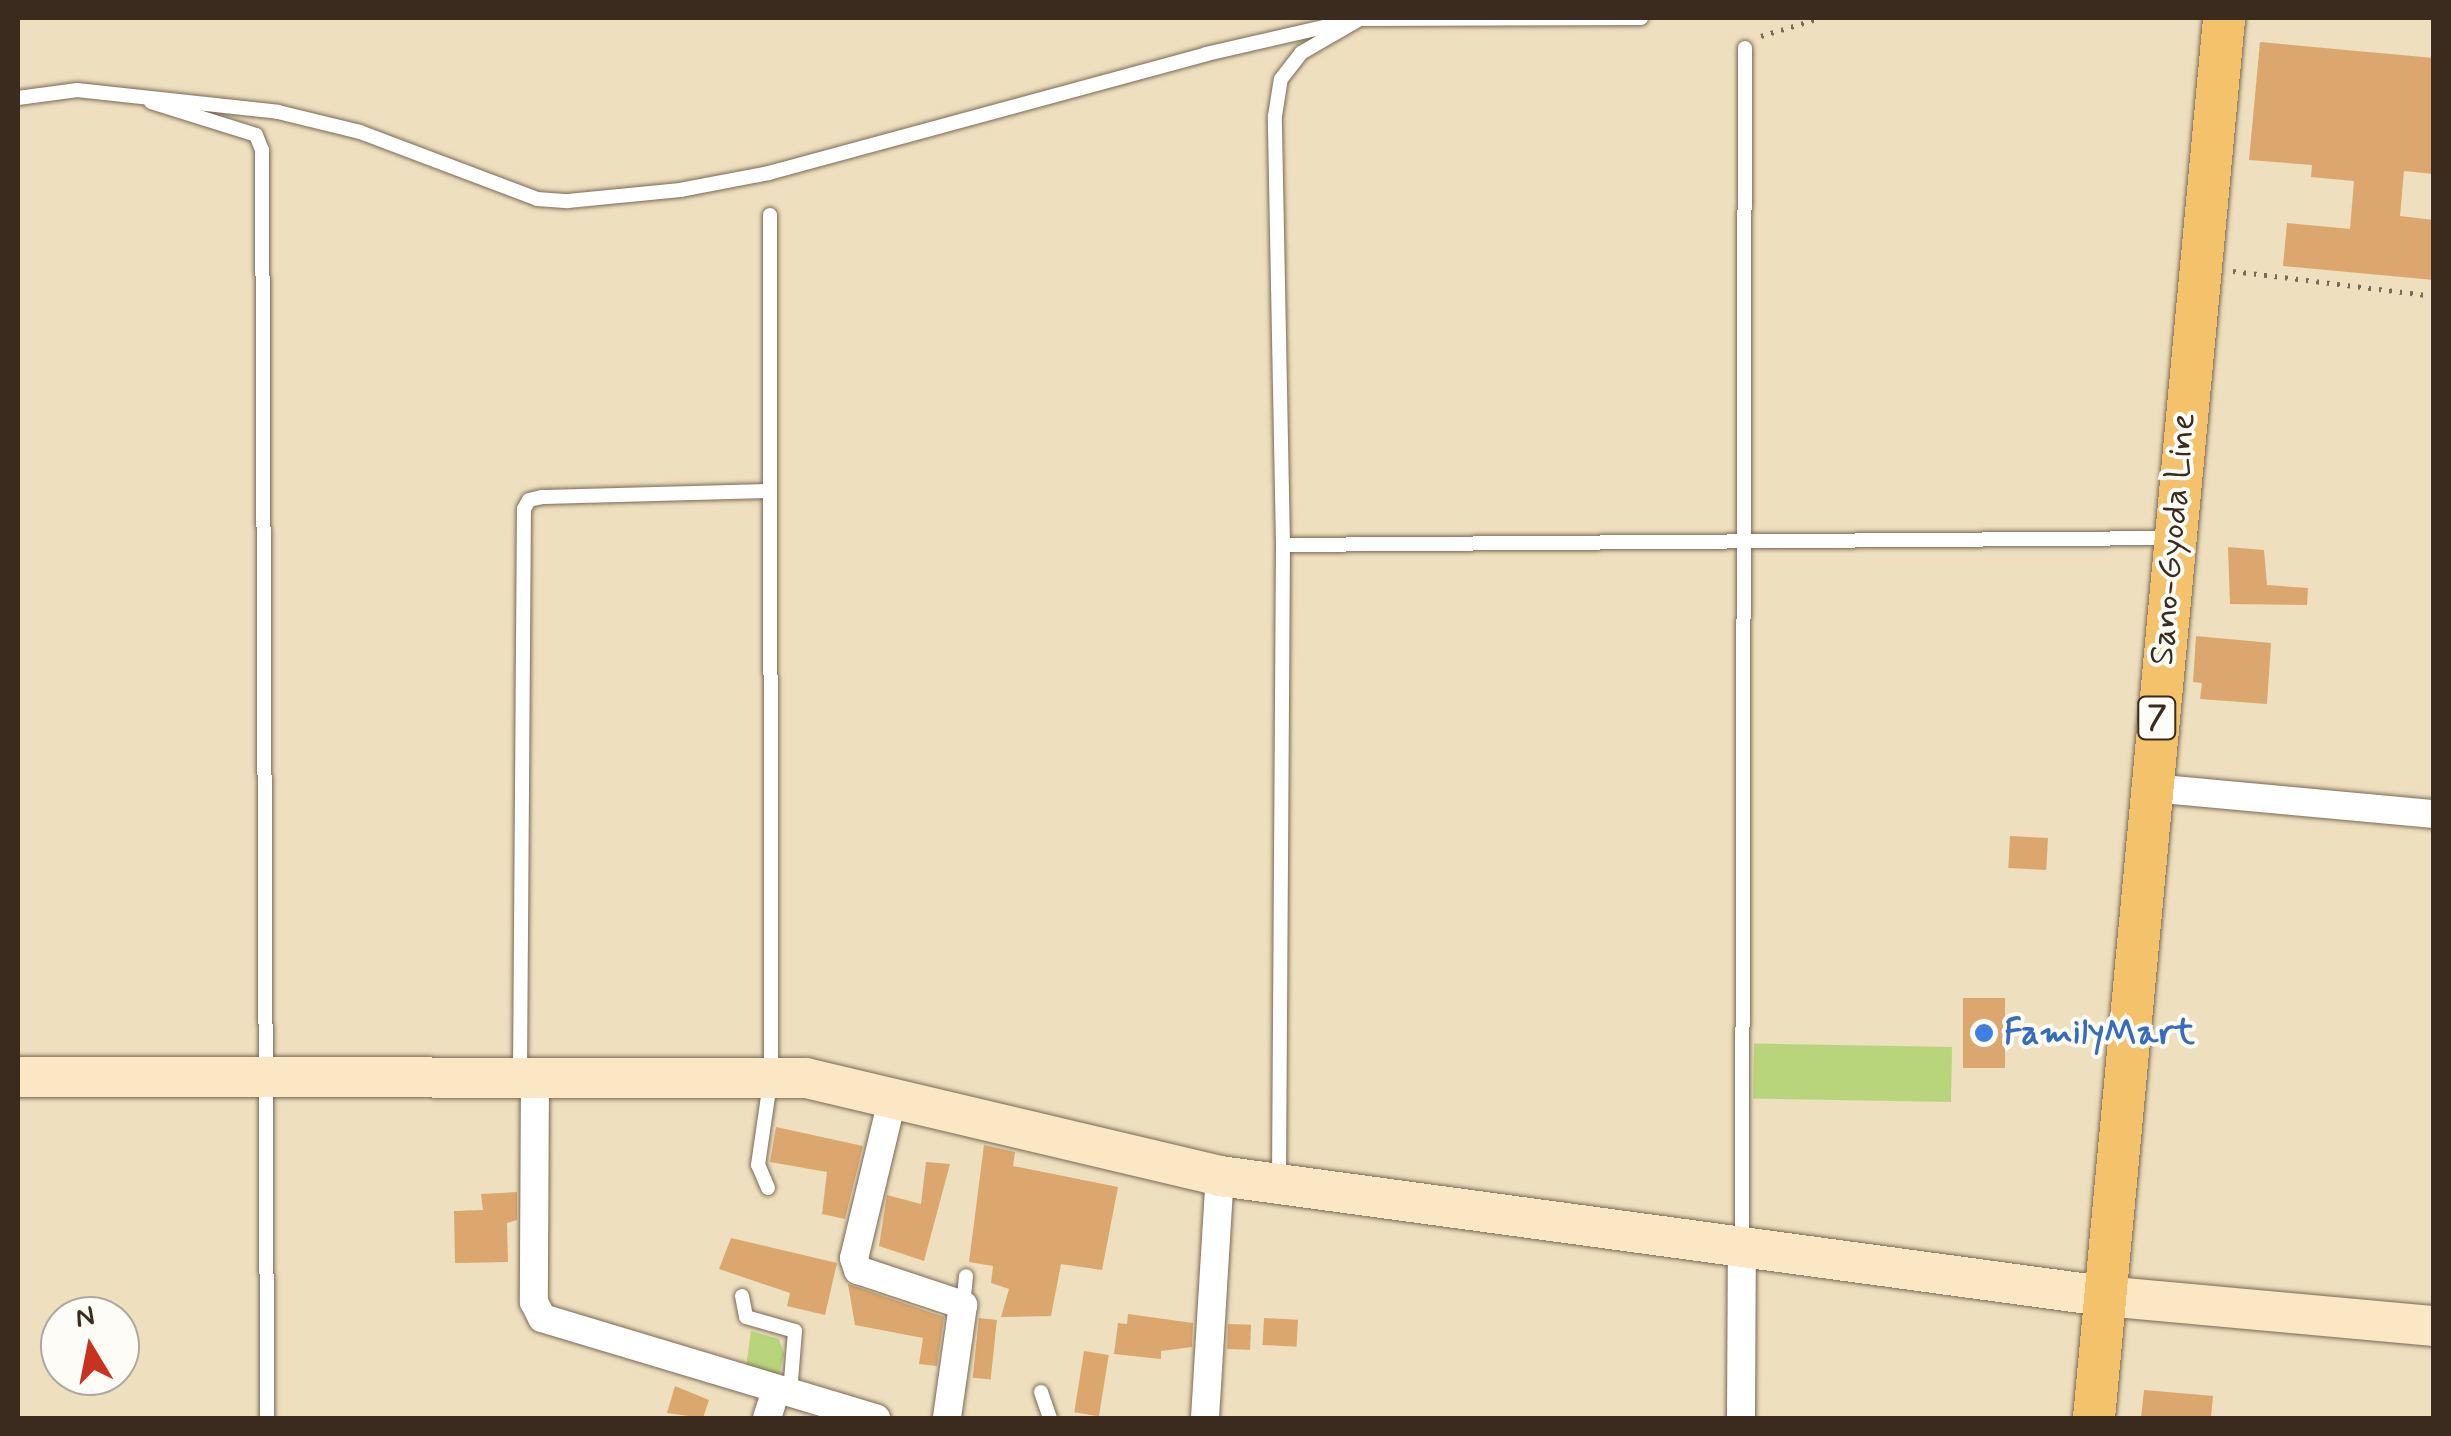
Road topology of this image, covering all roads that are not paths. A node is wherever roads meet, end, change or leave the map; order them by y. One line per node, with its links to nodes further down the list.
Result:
1 (1641, 18): 3 (lane)
2 (2224, 18): 9 (main road, Sano-Gyoda Line / 7)
3 (1360, 19): 5 (lane); 11 (lane)
4 (1745, 48): 10 (lane)
5 (132, 96): 6 (lane); 14 (lane)
6 (18, 98)
7 (770, 215): 8 (lane)
8 (770, 491): 15 (lane); 16 (lane)
9 (2172, 538): 10 (lane); 12 (main road, Sano-Gyoda Line / 7)
10 (1742, 543): 11 (lane); 22 (lane)
11 (1282, 544): 20 (lane)
12 (2152, 788): 13 (street); 25 (main road, Sano-Gyoda Line / 7)
13 (2434, 814)
14 (266, 1075): 15 (street); 17 (street); 30 (lane)
15 (528, 1075): 16 (street); 28 (street)
16 (771, 1076): 18 (street); 21 (lane)
17 (18, 1077)
18 (893, 1096): 19 (street); 26 (street)
19 (1220, 1176): 20 (street); 35 (street)
20 (1279, 1184): 22 (street)
21 (768, 1188)
22 (1742, 1248): 25 (street); 36 (street)
23 (966, 1276): 26 (lane)
24 (742, 1296): 28 (lane)
25 (2104, 1296): 27 (street); 37 (main road, Sano-Gyoda Line / 7)
26 (963, 1304): 33 (street)
27 (2434, 1326)
28 (783, 1392): 31 (street); 32 (street)
29 (1042, 1392): 34 (lane)
30 (266, 1418)
31 (767, 1418)
32 (876, 1418)
33 (947, 1418)
34 (1050, 1418)
35 (1205, 1418)
36 (1741, 1418)
37 (2094, 1418)

